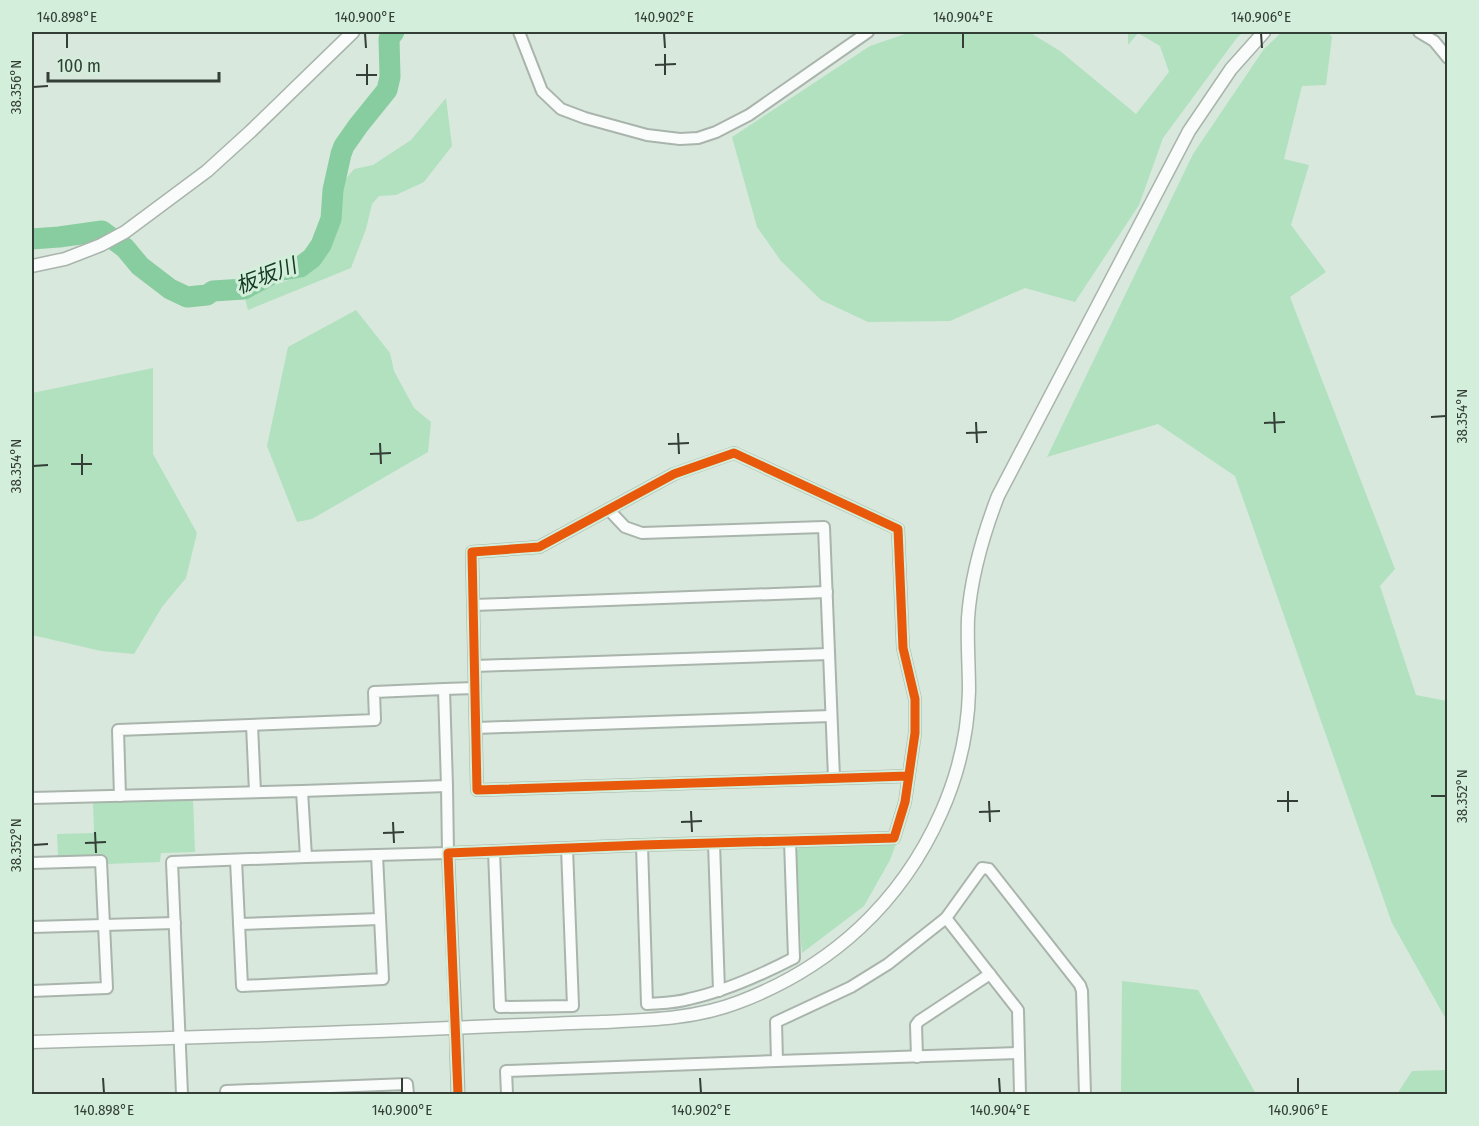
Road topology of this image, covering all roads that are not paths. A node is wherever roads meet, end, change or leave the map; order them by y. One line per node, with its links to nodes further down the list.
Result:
1 (353, 32): 7 (street)
2 (519, 32): 3 (street)
3 (868, 32)
4 (1264, 32): 44 (street)
5 (1419, 32): 6 (street)
6 (1448, 58)
7 (32, 266)
8 (609, 510): 9 (street); 10 (street); 18 (street)
9 (827, 592): 10 (street); 11 (street)
10 (473, 605): 12 (street)
11 (829, 654): 12 (street); 15 (street)
12 (475, 666): 13 (street)
13 (475, 688): 14 (street); 17 (street)
14 (444, 689): 16 (street); 20 (street)
15 (831, 716): 17 (street); 19 (street)
16 (252, 725): 22 (street); 23 (street)
17 (476, 728): 19 (street)
18 (908, 776): 19 (street); 25 (street)
19 (834, 778)
20 (447, 786): 21 (street); 30 (street)
21 (302, 791): 22 (street); 32 (street)
22 (255, 792): 23 (street)
23 (120, 796): 24 (street)
24 (32, 798)
25 (790, 841): 26 (street); 43 (street)
26 (714, 843): 27 (street); 43 (street)
27 (642, 845): 28 (street); 43 (street)
28 (567, 848): 29 (street); 29 (street)
29 (494, 851): 30 (street)
30 (448, 853): 31 (street); 44 (street)
31 (377, 855): 32 (street); 36 (street)
32 (306, 858): 33 (street)
33 (236, 860): 37 (street); 38 (street)
34 (32, 863): 39 (street)
35 (946, 918): 41 (street); 49 (street); 58 (street)
36 (380, 919): 38 (street); 38 (street)
37 (175, 923): 39 (street); 45 (street)
38 (239, 924)
39 (104, 925): 40 (street); 42 (street)
40 (32, 927)
41 (990, 974): 47 (street); 48 (street)
42 (32, 991)
43 (719, 991)
44 (456, 1028): 45 (street); 55 (street)
45 (179, 1039): 46 (street); 52 (street)
46 (32, 1042)
47 (1019, 1053): 48 (street); 57 (street)
48 (917, 1057): 49 (street)
49 (777, 1061): 56 (street)
50 (347, 1091): 51 (street); 54 (street)
51 (286, 1092): 53 (street)
52 (182, 1095)
53 (226, 1095)
54 (408, 1095)
55 (458, 1095)
56 (507, 1095)
57 (1020, 1095)
58 (1085, 1095)

